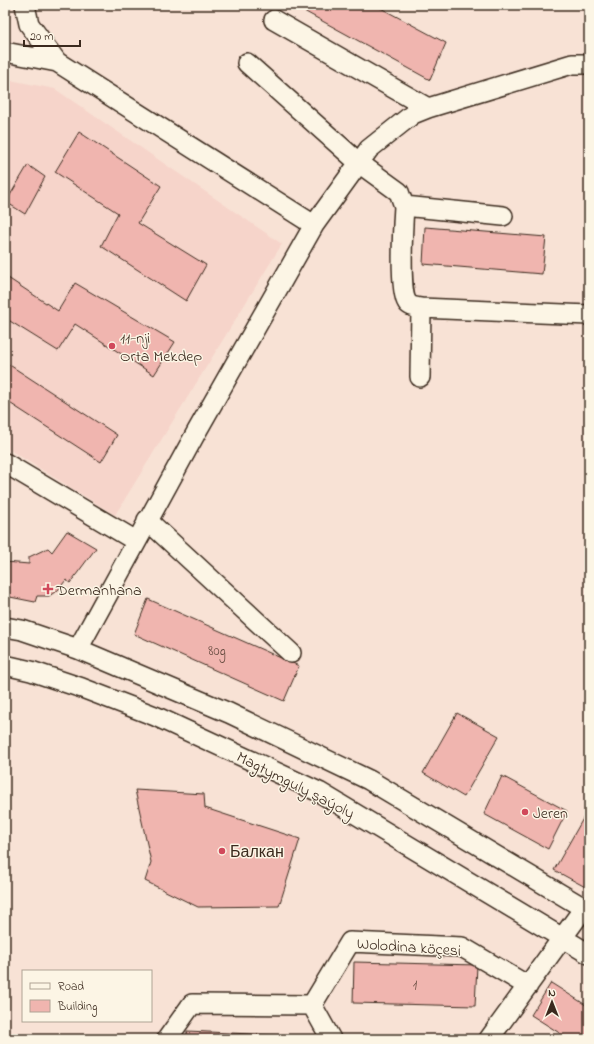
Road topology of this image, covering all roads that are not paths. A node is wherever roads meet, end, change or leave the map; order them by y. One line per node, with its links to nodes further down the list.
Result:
1 (25, 5): 4 (street)
2 (274, 20): 7 (street)
3 (5, 52): 4 (street)
4 (57, 62): 11 (street)
5 (247, 63): 8 (street)
6 (589, 64): 7 (street)
7 (428, 108): 8 (street)
8 (359, 163): 9 (street); 11 (street)
9 (404, 206): 10 (street); 12 (street)
10 (503, 216)
11 (314, 225): 16 (street)
12 (421, 308): 13 (street); 14 (street)
13 (589, 315)
14 (420, 378)
15 (5, 463): 17 (street)
16 (147, 520): 17 (street); 20 (street)
17 (136, 541): 19 (street)
18 (5, 627): 19 (street, Magtymguly şaýoly)
19 (78, 648): 22 (street, Magtymguly şaýoly)
20 (291, 653)
21 (5, 665): 23 (street, Magtymguly şaýoly)
22 (587, 910): 23 (street)
23 (564, 938): 24 (street, Magtymguly şaýoly); 25 (street)
24 (589, 954)
25 (528, 986): 26 (street, Wolodina köçesi); 29 (street)
26 (312, 1005): 27 (street); 28 (street)
27 (167, 1039)
28 (331, 1039)
29 (489, 1039)

